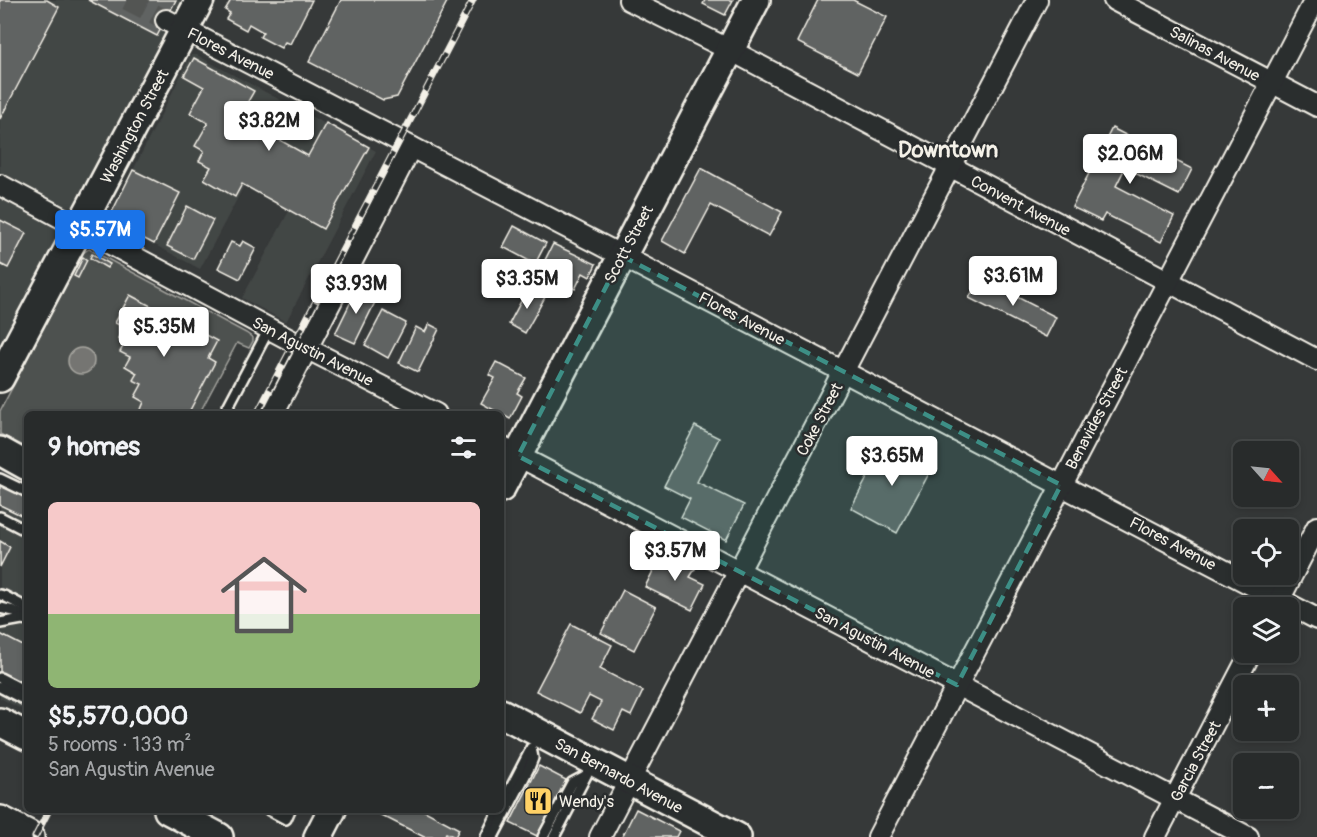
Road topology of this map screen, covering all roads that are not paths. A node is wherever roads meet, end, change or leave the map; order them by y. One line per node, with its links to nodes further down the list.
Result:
1 (200, 0): 7 (main road, Washington Street)
2 (629, 0): 8 (street, Convent Avenue)
3 (756, 0): 8 (main road, Scott Street)
4 (1037, 0): 12 (street, Coke Street)
5 (1114, 0): 9 (street, Salinas Avenue)
6 (1315, 0): 9 (street, Benavides Street)
7 (175, 24): 11 (street, Flores Avenue); 14 (main road, Washington Street)
8 (730, 50): 12 (street, Convent Avenue); 15 (main road, Scott Street)
9 (1272, 83): 10 (street, Salinas Avenue); 16 (street, Benavides Street)
10 (1317, 106)
11 (411, 147): 15 (street, Flores Avenue); 18 (street)
12 (950, 167): 16 (street, Convent Avenue); 20 (street, Coke Street)
13 (0, 185): 14 (street, San Agustin Avenue)
14 (81, 227): 17 (street, San Agustin Avenue); 21 (main road, Washington Street)
15 (622, 256): 20 (street, Flores Avenue); 25 (main road, Scott Street)
16 (1168, 282): 19 (street, Convent Avenue); 28 (street, Benavides Street)
17 (269, 329): 18 (street, San Agustin Avenue); 22 (lane)
18 (307, 349): 23 (street); 24 (street, San Agustin Avenue)
19 (1317, 360)
20 (843, 371): 28 (street, Flores Avenue); 35 (street, Coke Street)
21 (0, 378)
22 (227, 411)
23 (275, 411)
24 (430, 411)
25 (510, 451): 27 (main road, Scott Street); 35 (street, San Agustin Avenue)
26 (9, 472): 29 (lane)
27 (504, 476)
28 (1061, 485): 37 (street, Flores Avenue); 48 (street, Benavides Street)
29 (24, 489)
30 (13, 511): 32 (lane)
31 (0, 517): 32 (lane)
32 (14, 524): 34 (lane)
33 (1317, 527): 38 (street)
34 (24, 529)
35 (739, 571): 48 (street, San Agustin Avenue); 57 (street, Coke Street)
36 (0, 596): 39 (lane)
37 (1266, 597)
38 (1280, 597)
39 (24, 606)
40 (0, 608): 42 (lane)
41 (1299, 612): 44 (street, Flores Avenue)
42 (24, 617)
43 (24, 619): 45 (lane)
44 (1317, 619)
45 (0, 623)
46 (1245, 663): 58 (street, Garcia Street)
47 (0, 678): 50 (lane)
48 (957, 685): 58 (street, San Agustin Avenue); 75 (street, Benavides Street)
49 (0, 687): 51 (lane)
50 (24, 690)
51 (24, 699)
52 (504, 715): 55 (main road, San Bernardo Avenue)
53 (0, 722): 54 (main road)
54 (24, 734)
55 (535, 740): 56 (main road, San Bernardo Avenue); 59 (lane); 70 (lane)
56 (589, 769): 57 (main road, San Bernardo Avenue); 71 (lane); 72 (lane)
57 (629, 781): 73 (street, Coke Street); 74 (main road, San Bernardo Avenue)
58 (1175, 799): 76 (street, Garcia Street); 77 (street, San Agustin Avenue)
59 (504, 800)
60 (174, 813): 67 (main road)
61 (275, 813): 62 (lane)
62 (289, 813)
63 (330, 813): 68 (main road)
64 (498, 813): 69 (lane)
65 (0, 823): 66 (highway)
66 (27, 837)
67 (219, 837)
68 (318, 837)
69 (486, 837)
70 (492, 837)
71 (543, 837)
72 (554, 837)
73 (600, 837)
74 (737, 837)
75 (878, 837)
76 (1155, 837)
77 (1248, 837)

